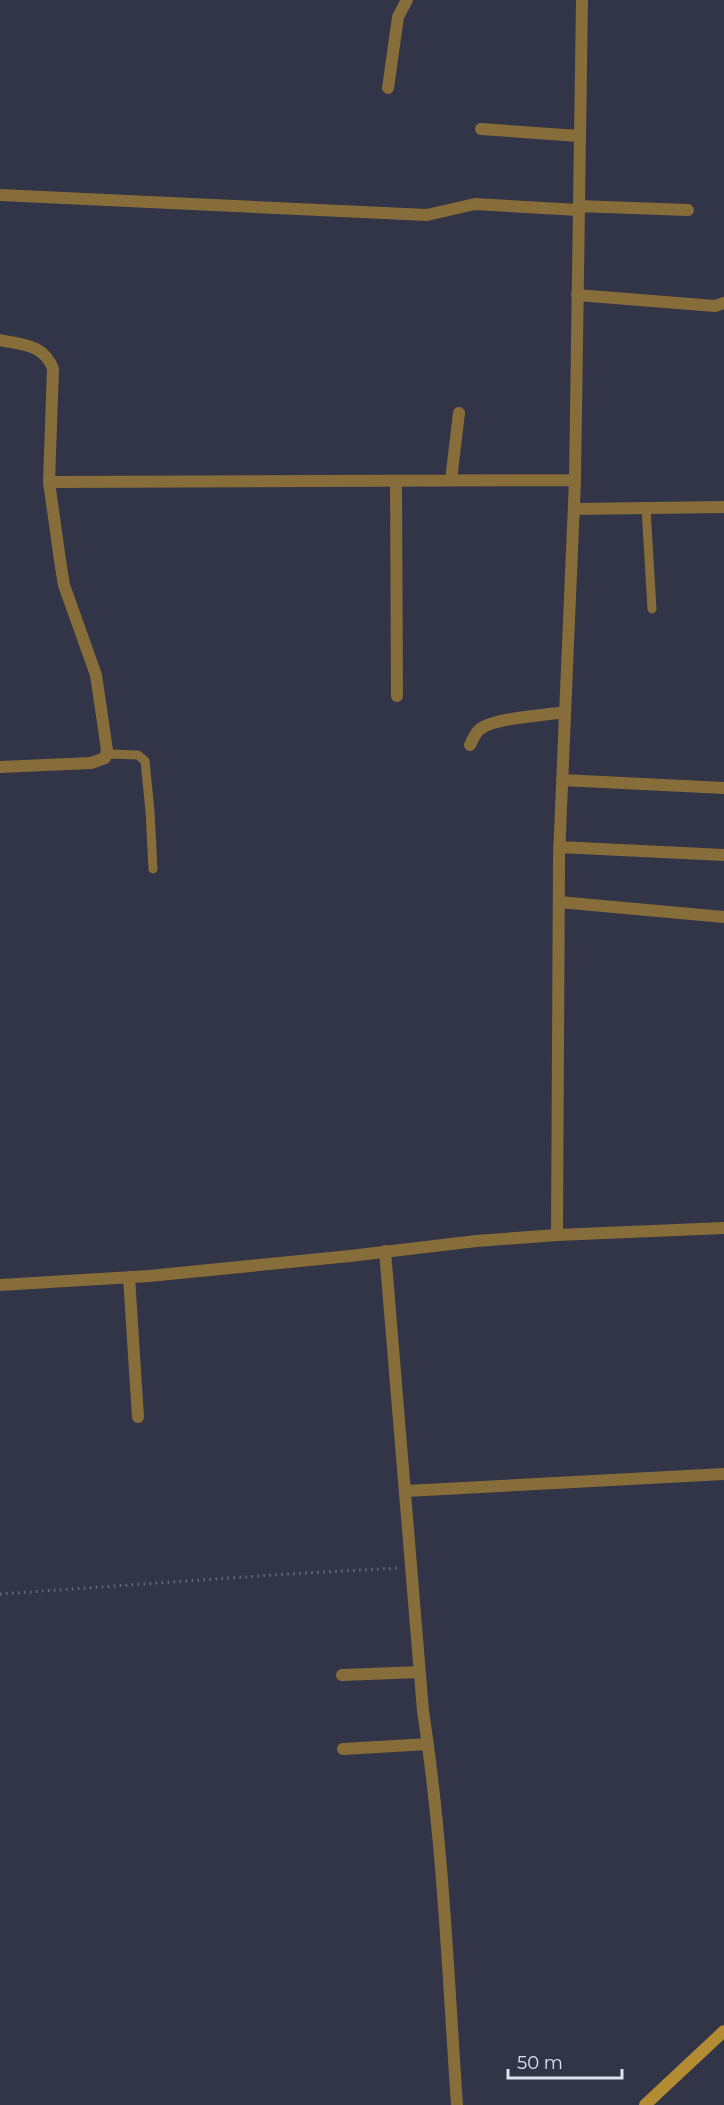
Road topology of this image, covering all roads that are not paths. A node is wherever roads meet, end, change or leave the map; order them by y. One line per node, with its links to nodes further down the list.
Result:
1 (407, 0): 3 (street)
2 (582, 0): 5 (street)
3 (388, 88)
4 (481, 129): 5 (street)
5 (579, 136): 7 (street)
6 (0, 195): 7 (street)
7 (578, 208): 8 (street); 9 (street)
8 (688, 210)
9 (577, 295): 10 (street); 14 (street)
10 (724, 303)
11 (0, 340): 16 (street)
12 (459, 413): 13 (street)
13 (452, 480): 14 (street); 15 (street)
14 (575, 480): 19 (street)
15 (396, 481): 16 (street); 21 (street)
16 (49, 482): 24 (street)
17 (724, 507): 18 (street)
18 (646, 508): 19 (street); 20 (lane)
19 (574, 509): 22 (street)
20 (652, 609)
21 (397, 696)
22 (565, 712): 23 (street); 26 (street)
23 (470, 745)
24 (107, 754): 25 (street); 30 (lane)
25 (0, 767)
26 (562, 780): 27 (street); 28 (street)
27 (724, 788)
28 (559, 847): 29 (street); 31 (street)
29 (724, 855)
30 (153, 869)
31 (559, 902): 32 (street); 34 (street)
32 (724, 917)
33 (724, 1228): 34 (street)
34 (557, 1235): 35 (street)
35 (385, 1251): 36 (street); 40 (street)
36 (129, 1277): 37 (street); 38 (street)
37 (0, 1285)
38 (138, 1417)
39 (724, 1474): 40 (street)
40 (406, 1491): 41 (street)
41 (420, 1672): 42 (street); 43 (street)
42 (342, 1675)
43 (428, 1744): 44 (street); 46 (street)
44 (343, 1749)
45 (724, 2031): 47 (street)
46 (458, 2105)
47 (645, 2105)

